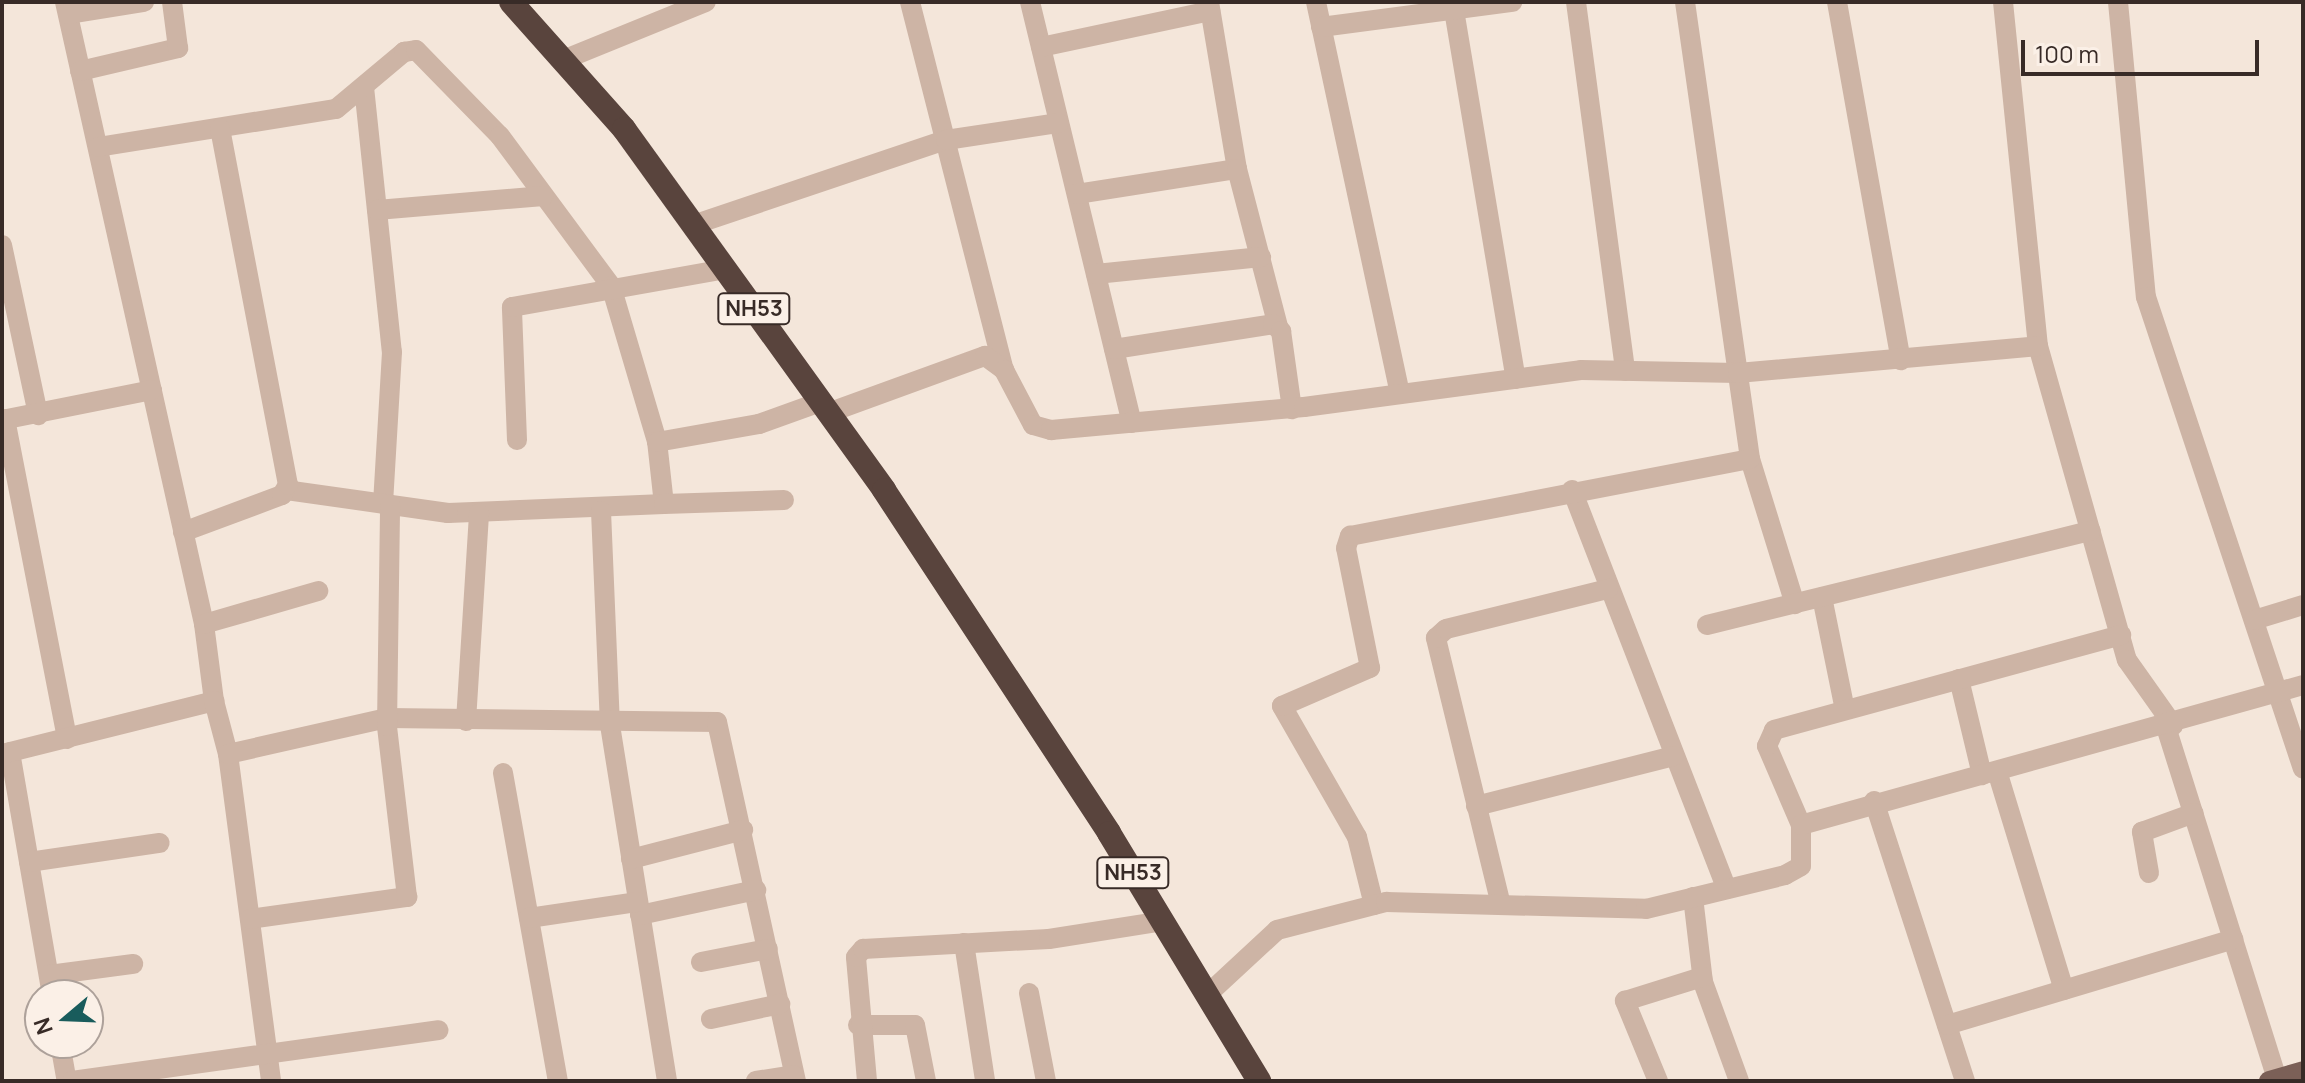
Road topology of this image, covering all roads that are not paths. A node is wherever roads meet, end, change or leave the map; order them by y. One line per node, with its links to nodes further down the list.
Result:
1 (144, 2): 15 (street)
2 (172, 2): 20 (street)
3 (511, 2): 19 (highway, NH53)
4 (706, 2): 19 (street)
5 (910, 2): 24 (street)
6 (1030, 2): 18 (street)
7 (1316, 2): 17 (street)
8 (1512, 2): 16 (street)
9 (1576, 2): 42 (street)
10 (1685, 2): 43 (street)
11 (1837, 2): 40 (street)
12 (2003, 2): 38 (street)
13 (2118, 2): 69 (street)
14 (1209, 7): 18 (street); 26 (street)
15 (66, 8): 20 (street)
16 (1454, 10): 17 (street); 44 (street)
17 (1321, 27): 46 (street)
18 (1041, 47): 22 (street)
19 (563, 60): 30 (highway, NH53)
20 (80, 71): 25 (street)
21 (364, 87): 23 (street); 28 (street); 29 (street)
22 (1059, 123): 24 (street); 27 (street)
23 (220, 128): 25 (street); 55 (street)
24 (946, 140): 30 (street); 41 (street)
25 (98, 147): 45 (street)
26 (1237, 169): 27 (street); 32 (street)
27 (1077, 194): 34 (street)
28 (543, 196): 29 (street); 35 (street)
29 (377, 210): 59 (street)
30 (693, 225): 33 (highway, NH53)
31 (2, 245): 36 (street)
32 (1261, 257): 34 (street); 37 (street)
33 (725, 269): 35 (street); 47 (highway, NH53)
34 (1096, 274): 39 (street)
35 (614, 293): 52 (street); 53 (street)
36 (10, 322): 49 (street)
37 (1278, 326): 39 (street); 48 (street)
38 (2038, 346): 40 (street); 62 (street)
39 (1114, 349): 51 (street)
40 (1901, 360): 43 (street)
41 (1004, 370): 47 (street); 51 (street)
42 (1625, 371): 43 (street); 44 (street)
43 (1738, 373): 54 (street)
44 (1516, 379): 46 (street)
45 (152, 390): 49 (street); 63 (street)
46 (1400, 394): 48 (street)
47 (824, 407): 53 (street); 106 (highway, NH53)
48 (1292, 409): 51 (street)
49 (38, 415): 50 (street)
50 (3, 419): 81 (street)
51 (1132, 423)
52 (517, 440)
53 (657, 442): 58 (street)
54 (1750, 459): 56 (street); 67 (street)
55 (287, 490): 59 (street); 63 (street)
56 (1572, 490): 64 (street); 101 (street)
57 (784, 500): 58 (street)
58 (664, 504): 60 (street)
59 (387, 505): 61 (street); 79 (street)
60 (601, 511): 61 (street); 82 (street)
61 (479, 513): 78 (street)
62 (2091, 531): 66 (street); 72 (street)
63 (183, 532): 70 (street)
64 (1608, 589): 84 (street); 90 (street)
65 (318, 591): 70 (street)
66 (1822, 597): 67 (street); 77 (street)
67 (1795, 604): 71 (street)
68 (2303, 605): 69 (street)
69 (2254, 620): 75 (street)
70 (204, 624): 76 (street)
71 (1707, 625)
72 (2121, 635): 73 (street); 80 (street)
73 (1959, 679): 77 (street); 88 (street)
74 (2303, 685): 75 (street)
75 (2278, 693): 80 (street); 86 (street)
76 (215, 706): 81 (street); 83 (street)
77 (1845, 710): 92 (street)
78 (466, 721): 79 (street); 82 (street)
79 (387, 722): 83 (street); 105 (street)
80 (2170, 726): 88 (street); 91 (street)
81 (67, 739): 85 (street)
82 (612, 740): 93 (street); 95 (street)
83 (225, 745): 105 (street)
84 (1674, 756): 90 (street); 98 (street)
85 (9, 761): 96 (street)
86 (2303, 769)
87 (503, 773): 104 (street)
88 (1990, 773): 89 (street); 115 (street)
89 (1874, 801): 92 (street); 121 (street)
90 (1476, 806): 102 (street)
91 (2194, 813): 97 (street); 107 (street)
92 (1801, 825): 98 (street)
93 (743, 830): 95 (street); 99 (street)
94 (160, 843): 96 (street)
95 (631, 859): 103 (street)
96 (29, 862): 113 (street)
97 (2149, 873)
98 (1727, 889): 100 (street)
99 (756, 890): 103 (street); 109 (street)
100 (1693, 897): 102 (street); 112 (street)
101 (1374, 905): 102 (street); 117 (street)
102 (1501, 905)
103 (639, 909): 104 (street); 132 (street)
104 (529, 918): 131 (street)
105 (250, 919): 123 (street)
106 (1163, 921): 108 (street); 117 (highway, NH53)
107 (2233, 939): 115 (street); 128 (street)
108 (964, 943): 120 (street); 136 (street)
109 (768, 949): 110 (street); 118 (street)
110 (701, 962)
111 (133, 964): 114 (street)
112 (1702, 977): 139 (street); 140 (street)
113 (49, 979)
114 (74, 979)
115 (2064, 990): 121 (street)
116 (1029, 993): 137 (street)
117 (1208, 994): 138 (highway, NH53)
118 (780, 1004): 119 (street); 127 (street)
119 (711, 1019)
120 (858, 1025): 134 (street); 135 (street)
121 (1947, 1025): 141 (street)
122 (438, 1030): 123 (street)
123 (268, 1057): 126 (street); 130 (street)
124 (64, 1059): 129 (street)
125 (2303, 1071): 128 (main road)
126 (145, 1077): 129 (street)
127 (795, 1078): 133 (street)
128 (2273, 1080)
129 (69, 1081)
130 (271, 1081)
131 (558, 1081)
132 (667, 1081)
133 (756, 1081)
134 (867, 1081)
135 (926, 1081)
136 (985, 1081)
137 (1046, 1081)
138 (1259, 1081)
139 (1658, 1081)
140 (1739, 1081)
141 (1965, 1081)

